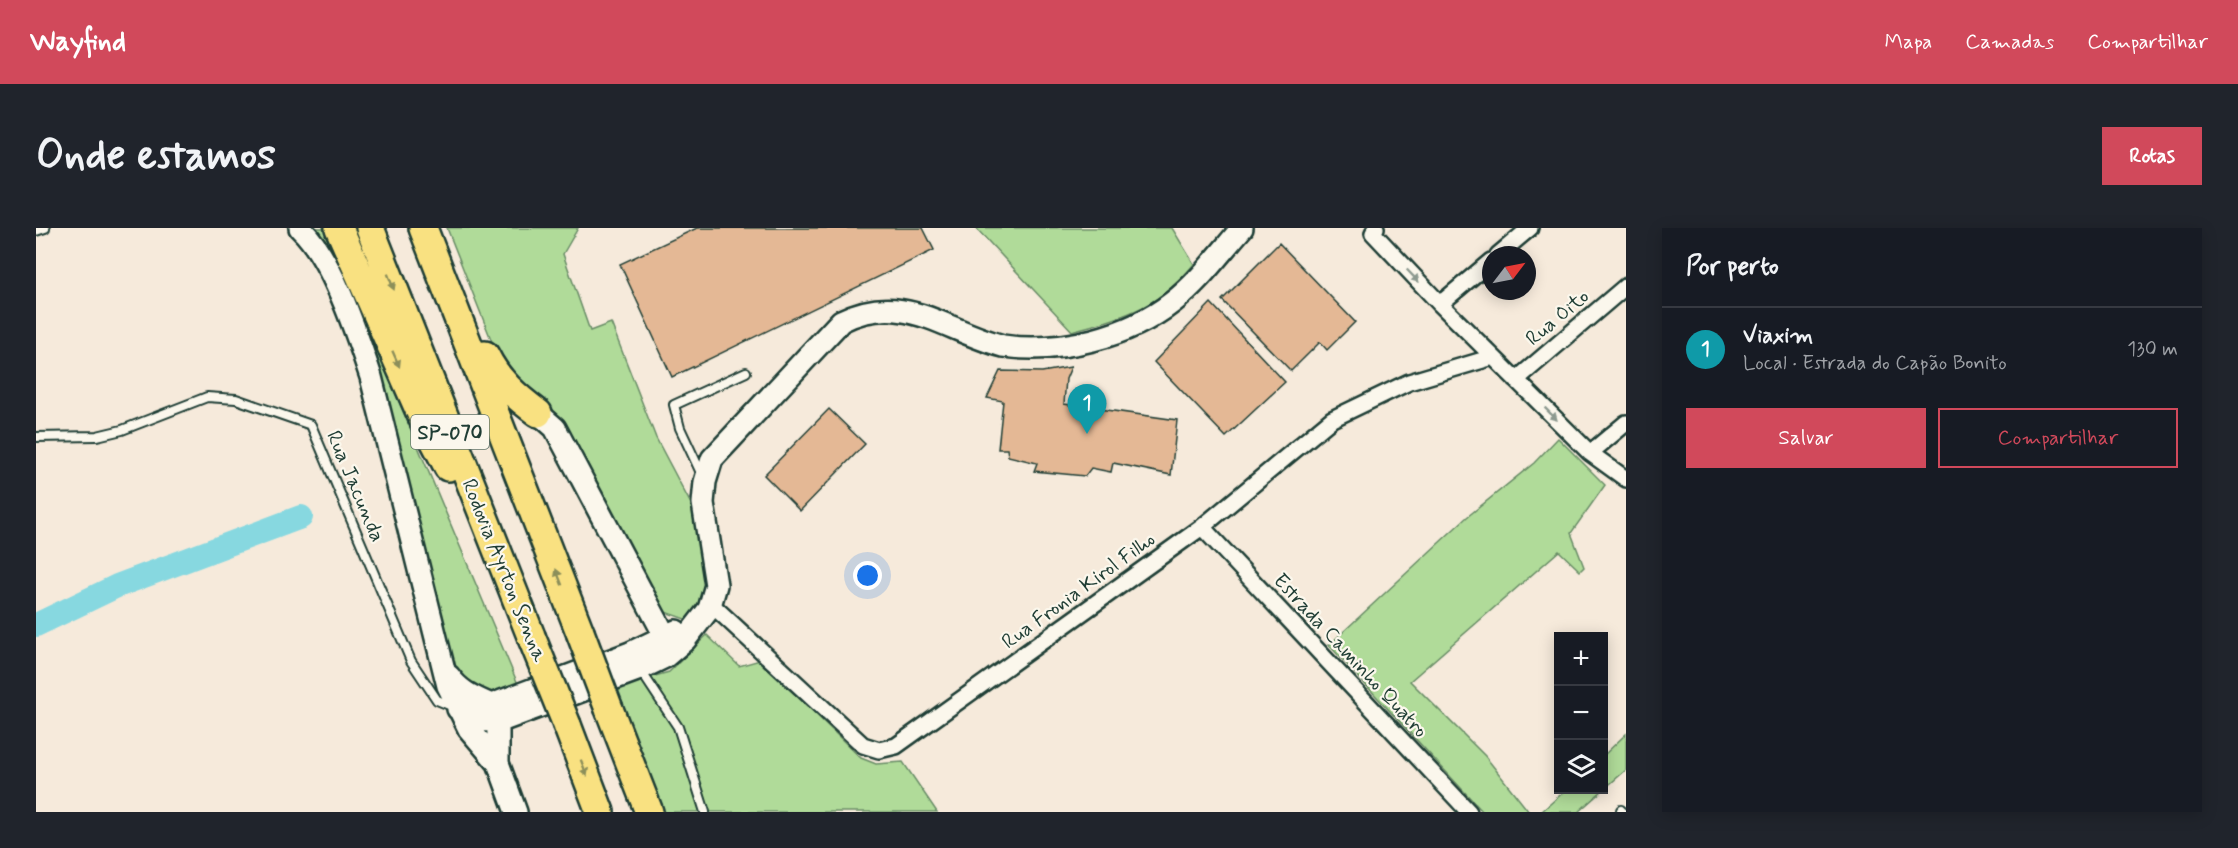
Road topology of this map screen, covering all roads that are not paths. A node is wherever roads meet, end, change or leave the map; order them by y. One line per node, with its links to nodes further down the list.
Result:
1 (45, 228): 9 (lane)
2 (300, 228): 31 (street)
3 (339, 228): 25 (highway, one-way to 25)
4 (370, 228): 25 (highway, Rodovia Ayrton Senna / SP-070, one-way to 25)
5 (423, 228): 21 (highway, SP-070)
6 (434, 228): 18 (highway)
7 (1242, 228): 24 (street)
8 (1530, 228): 11 (street)
9 (36, 231)
10 (1375, 231): 14 (street, one-way to 14)
11 (1509, 246)
12 (1482, 269): 14 (street)
13 (1626, 286): 17 (street, Rua Oito)
14 (1440, 304): 15 (street)
15 (1493, 357): 17 (street); 26 (street, Rua Fronia Kirol Filho)
16 (746, 372): 24 (lane)
17 (1516, 380): 22 (street, one-way to 22)
18 (538, 412): 21 (highway); 27 (street)
19 (1626, 423): 22 (street)
20 (36, 437): 32 (lane, Rua Jacunda)
21 (506, 440): 35 (highway, SP-070, one-way to 21, bridge)
22 (1590, 453): 23 (street)
23 (1626, 479)
24 (705, 482): 28 (street)
25 (480, 508): 37 (highway, Rodovia Ayrton Senna / SP-070, one-way to 37, bridge)
26 (1202, 527): 28 (street, Rua Fronia Kirol Filho); 41 (street, Estrada Caminho Quatro)
27 (644, 599): 29 (street); 30 (street)
28 (711, 604): 29 (street)
29 (665, 646): 30 (street)
30 (635, 661): 33 (street); 40 (lane)
31 (443, 665): 32 (street); 33 (street)
32 (458, 709): 33 (street); 34 (street)
33 (495, 714): 34 (street)
34 (498, 762): 36 (street)
35 (637, 781): 38 (highway, SP-070); 39 (lane)
36 (516, 812)
37 (600, 812)
38 (649, 812)
39 (657, 812)
40 (705, 812)
41 (1469, 812)

